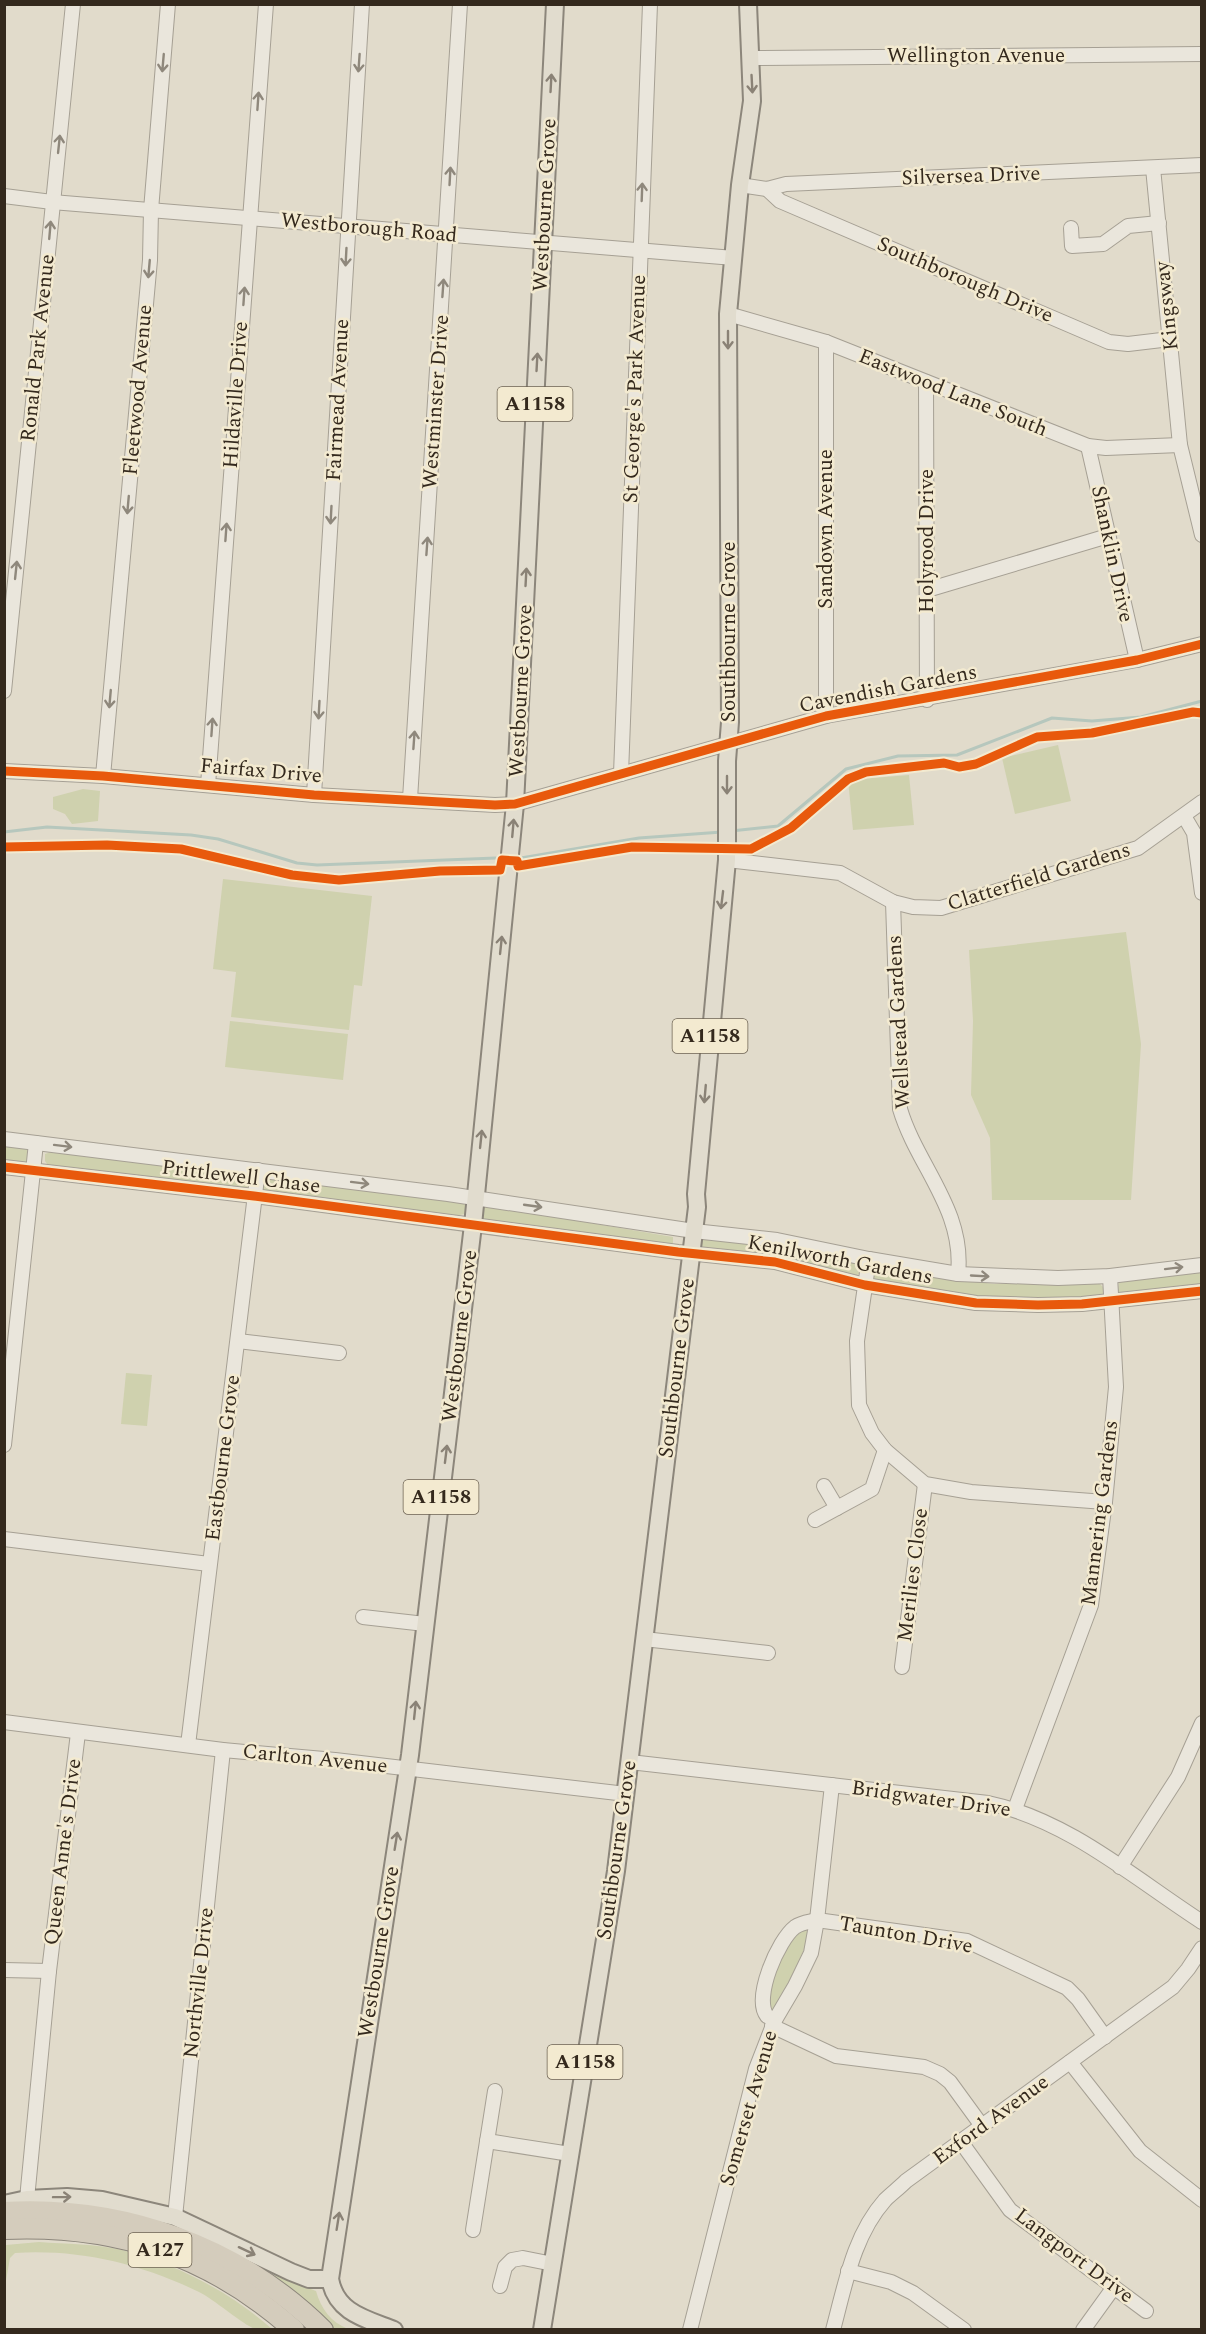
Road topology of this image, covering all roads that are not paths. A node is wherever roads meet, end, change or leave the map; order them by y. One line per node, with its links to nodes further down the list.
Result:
1 (74, 4): 16 (street, Ronald Park Avenue, one-way to 1)
2 (168, 4): 17 (street, Fleetwood Avenue, one-way to 17)
3 (266, 4): 18 (street, Hildaville Drive, one-way to 3)
4 (362, 4): 20 (street, Fairmead Avenue, one-way to 20)
5 (460, 4): 22 (street, Westminster Drive, one-way to 5)
6 (555, 4): 23 (main road, Westbourne Grove / A1158, one-way to 6)
7 (650, 4): 24 (street, St George's Park Avenue, one-way to 7)
8 (748, 4): 10 (main road, Southbourne Grove / A1158)
9 (1202, 54): 10 (street, Wellington Avenue)
10 (750, 58): 13 (main road, Southbourne Grove / A1158, one-way to 13)
11 (1202, 165): 12 (street, Silversea Drive)
12 (1153, 168): 14 (street, Silversea Drive); 19 (street, Kingsway)
13 (740, 185): 14 (street, Silversea Drive); 25 (main road, Southbourne Grove / A1158)
14 (767, 189): 27 (street, Southborough Drive)
15 (4, 196): 16 (street, Westborough Road)
16 (52, 202): 17 (street, Westborough Road); 37 (street, Ronald Park Avenue, one-way to 16)
17 (151, 210): 18 (street, Westborough Road); 43 (street, Fleetwood Avenue, one-way to 43)
18 (249, 218): 20 (street, Westborough Road); 44 (street, Hildaville Drive, one-way to 18)
19 (1159, 223): 21 (street); 27 (street, Kingsway)
20 (348, 226): 22 (street, Westborough Road); 45 (street, Fairmead Avenue, one-way to 45)
21 (1071, 228)
22 (447, 234): 23 (street, Westborough Road); 46 (street, Westminster Drive, one-way to 22)
23 (543, 243): 24 (street, Westborough Road); 48 (main road, Westbourne Grove / A1158, one-way to 23)
24 (640, 250): 25 (street, Westborough Road); 42 (street, St George's Park Avenue)
25 (734, 258): 26 (main road, Southbourne Grove / A1158)
26 (728, 314): 28 (street, Eastwood Lane South); 40 (main road, Southbourne Grove / A1158, one-way to 40)
27 (1170, 339): 30 (street, Kingsway)
28 (826, 342): 29 (street, Eastwood Lane South); 39 (street, Sandown Avenue)
29 (926, 382): 31 (street, Eastwood Lane South); 34 (street, Holyrood Drive)
30 (1180, 445): 31 (street, Eastwood Lane South); 32 (street, Kingsway)
31 (1088, 446): 33 (street, Shanklin Drive)
32 (1202, 535)
33 (1108, 536): 34 (street); 36 (street, Shanklin Drive)
34 (927, 590): 38 (street, Holyrood Drive)
35 (1202, 644): 36 (street, Cavendish Gardens)
36 (1137, 660): 38 (street, Cavendish Gardens)
37 (4, 691)
38 (927, 700): 39 (street, Cavendish Gardens)
39 (826, 716): 40 (street, Cavendish Gardens)
40 (729, 744): 42 (street, Cavendish Gardens); 50 (main road, Southbourne Grove / A1158, one-way to 50)
41 (4, 771): 43 (street, Fairfax Drive)
42 (621, 774): 48 (street, Cavendish Gardens)
43 (103, 776): 44 (street, Fairfax Drive)
44 (208, 785): 45 (street, Fairfax Drive)
45 (314, 795): 46 (street, Fairfax Drive)
46 (410, 799): 48 (street, Fairfax Drive)
47 (1202, 802): 49 (street, Clatterfield Gardens)
48 (515, 804): 59 (main road, Westbourne Grove / A1158, one-way to 48)
49 (1184, 816): 51 (street); 52 (street, Clatterfield Gardens)
50 (727, 860): 52 (street, Clatterfield Gardens); 62 (main road, Southbourne Grove / A1158, one-way to 62)
51 (1202, 893)
52 (893, 902): 67 (street, Wellstead Gardens)
53 (4, 1138): 54 (street, Prittlewell Chase)
54 (36, 1143): 56 (street, Prittlewell Chase, one-way to 56); 57 (street)
55 (4, 1167): 57 (street, Prittlewell Chase)
56 (258, 1170): 58 (street, Eastbourne Grove); 59 (street, Prittlewell Chase, one-way to 59)
57 (34, 1172): 58 (street, Prittlewell Chase); 74 (street)
58 (254, 1196): 61 (street, Prittlewell Chase); 72 (street, Eastbourne Grove)
59 (475, 1202): 60 (street, Kenilworth Gardens, one-way to 60); 61 (main road, Westbourne Grove / A1158); 63 (street)
60 (603, 1216): 62 (street, Kenilworth Gardens); 64 (street)
61 (473, 1225): 63 (street, Kenilworth Gardens); 84 (main road, Westbourne Grove / A1158, one-way to 61)
62 (694, 1231): 64 (main road, Southbourne Grove / A1158); 65 (street, Kenilworth Gardens)
63 (548, 1236): 64 (street, Kenilworth Gardens)
64 (691, 1251): 69 (street, Kenilworth Gardens); 85 (main road, Southbourne Grove / A1158)
65 (869, 1259): 67 (street, Kenilworth Gardens); 69 (street)
66 (1202, 1264): 68 (street, Kenilworth Gardens, one-way to 66)
67 (958, 1274): 68 (street, Kenilworth Gardens, one-way to 68)
68 (1110, 1276): 71 (street, Mannering Gardens)
69 (865, 1285): 71 (street, Kenilworth Gardens); 75 (street)
70 (1202, 1291): 71 (street, Kenilworth Gardens)
71 (1112, 1302): 78 (street, Mannering Gardens)
72 (238, 1341): 73 (street); 82 (street, Eastbourne Grove)
73 (339, 1353)
74 (4, 1445)
75 (885, 1450): 76 (street); 79 (street)
76 (925, 1484): 78 (street); 87 (street, Merilies Close)
77 (824, 1486): 79 (street)
78 (1105, 1502): 97 (street, Mannering Gardens)
79 (837, 1508): 80 (street)
80 (815, 1520)
81 (4, 1539): 82 (street)
82 (209, 1564): 91 (street, Eastbourne Grove)
83 (363, 1617): 84 (street)
84 (425, 1624): 94 (main road, Westbourne Grove / A1158, one-way to 84)
85 (644, 1639): 86 (street); 93 (main road, Southbourne Grove / A1158)
86 (768, 1653)
87 (902, 1667)
88 (4, 1722): 90 (street, Carlton Avenue)
89 (1202, 1723): 98 (street)
90 (78, 1733): 91 (street, Carlton Avenue); 103 (street, Queen Anne's Drive)
91 (188, 1745): 92 (street, Carlton Avenue)
92 (223, 1750): 94 (street, Carlton Avenue); 116 (street, Northville Drive)
93 (630, 1762): 95 (street, Bridgwater Drive); 96 (main road, Southbourne Grove / A1158)
94 (407, 1768): 96 (street, Carlton Avenue); 121 (main road, Westbourne Grove / A1158, one-way to 94)
95 (832, 1785): 97 (street, Bridgwater Drive); 99 (street, Somerset Avenue)
96 (626, 1794): 111 (main road, Southbourne Grove / A1158)
97 (1015, 1809): 98 (street, Bridgwater Drive)
98 (1120, 1867): 100 (street, Bridgwater Drive)
99 (817, 1920): 104 (street, Somerset Avenue); 104 (street); 105 (street, Taunton Drive)
100 (1202, 1922)
101 (1202, 1948): 105 (street, Exford Avenue)
102 (4, 1970): 103 (street, Queen Anne's Drive)
103 (49, 1971): 112 (street, Queen Anne's Drive)
104 (773, 2023): 108 (street); 129 (street, Somerset Avenue)
105 (1105, 2037): 106 (street, Exford Avenue)
106 (1070, 2062): 108 (street, Exford Avenue); 113 (street)
107 (495, 2091): 109 (street)
108 (982, 2126): 110 (street, Exford Avenue)
109 (487, 2141): 111 (street); 118 (street)
110 (961, 2142): 120 (street, Exford Avenue); 123 (street, Langport Drive)
111 (570, 2154): 119 (main road, Southbourne Grove / A1158)
112 (27, 2199): 114 (main road); 116 (main road, one-way to 116)
113 (1202, 2200)
114 (4, 2204)
115 (4, 2212): 126 (highway, A127)
116 (175, 2217): 121 (main road, one-way to 121)
117 (4, 2229): 125 (highway, A127)
118 (473, 2230)
119 (553, 2264): 122 (street); 128 (main road, Southbourne Grove / A1158)
120 (848, 2271): 130 (street, Exford Avenue); 131 (street)
121 (330, 2279): 127 (main road)
122 (500, 2286)
123 (1114, 2287): 124 (street, Langport Drive); 132 (street)
124 (1146, 2311)
125 (294, 2330)
126 (323, 2330)
127 (394, 2330)
128 (543, 2330)
129 (690, 2330)
130 (832, 2330)
131 (964, 2330)
132 (1083, 2330)

